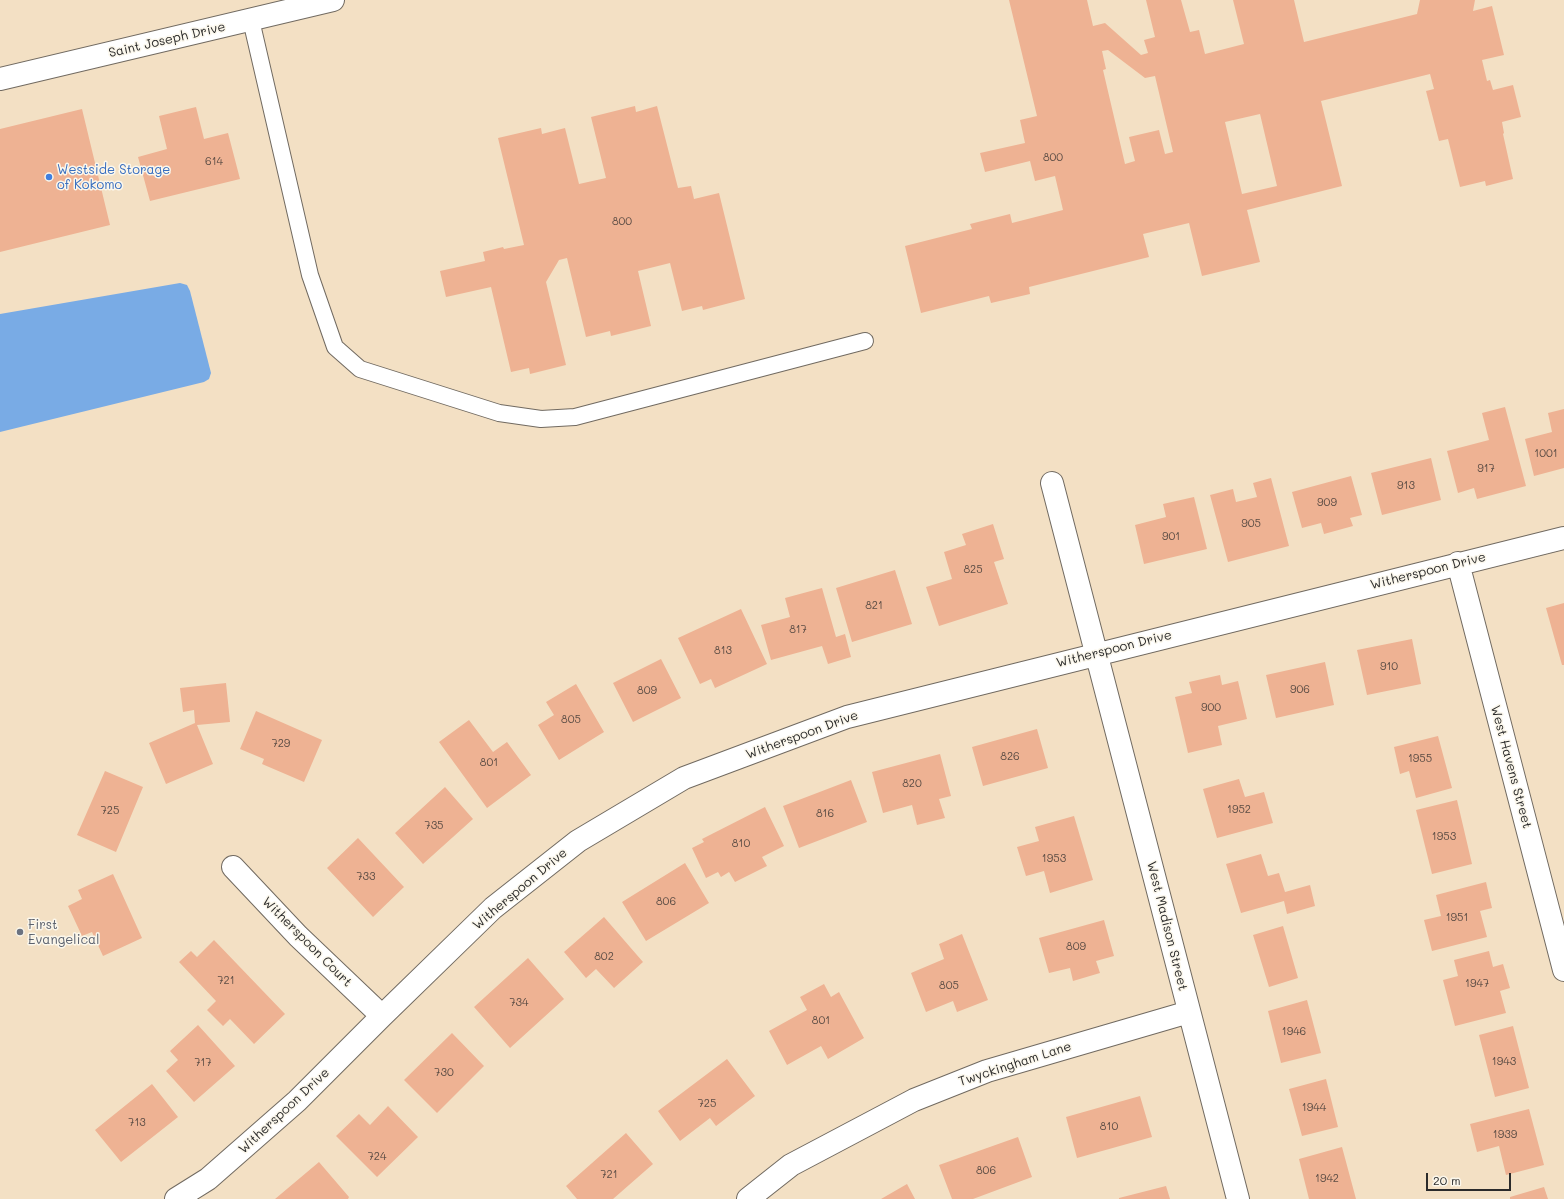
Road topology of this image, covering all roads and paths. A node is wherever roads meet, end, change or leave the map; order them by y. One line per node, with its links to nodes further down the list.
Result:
1 (333, 0): 2 (street, Saint Joseph Drive)
2 (251, 20): 3 (street, Saint Joseph Drive); 4 (lane)
3 (0, 79)
4 (864, 341)
5 (1052, 483): 8 (street, West Madison Street)
6 (1564, 538): 7 (street, Witherspoon Drive)
7 (1458, 563): 8 (street, Witherspoon Drive); 10 (street, West Havens Street)
8 (1097, 654): 12 (street, West Madison Street); 13 (street, Witherspoon Drive)
9 (233, 867): 13 (street, Witherspoon Court)
10 (1559, 931): 11 (street, West Havens Street)
11 (1564, 970)
12 (1189, 1012): 15 (street, Twyckingham Lane); 16 (street, West Madison Street)
13 (382, 1016): 14 (street, Witherspoon Drive)
14 (176, 1199)
15 (748, 1199)
16 (1238, 1199)

